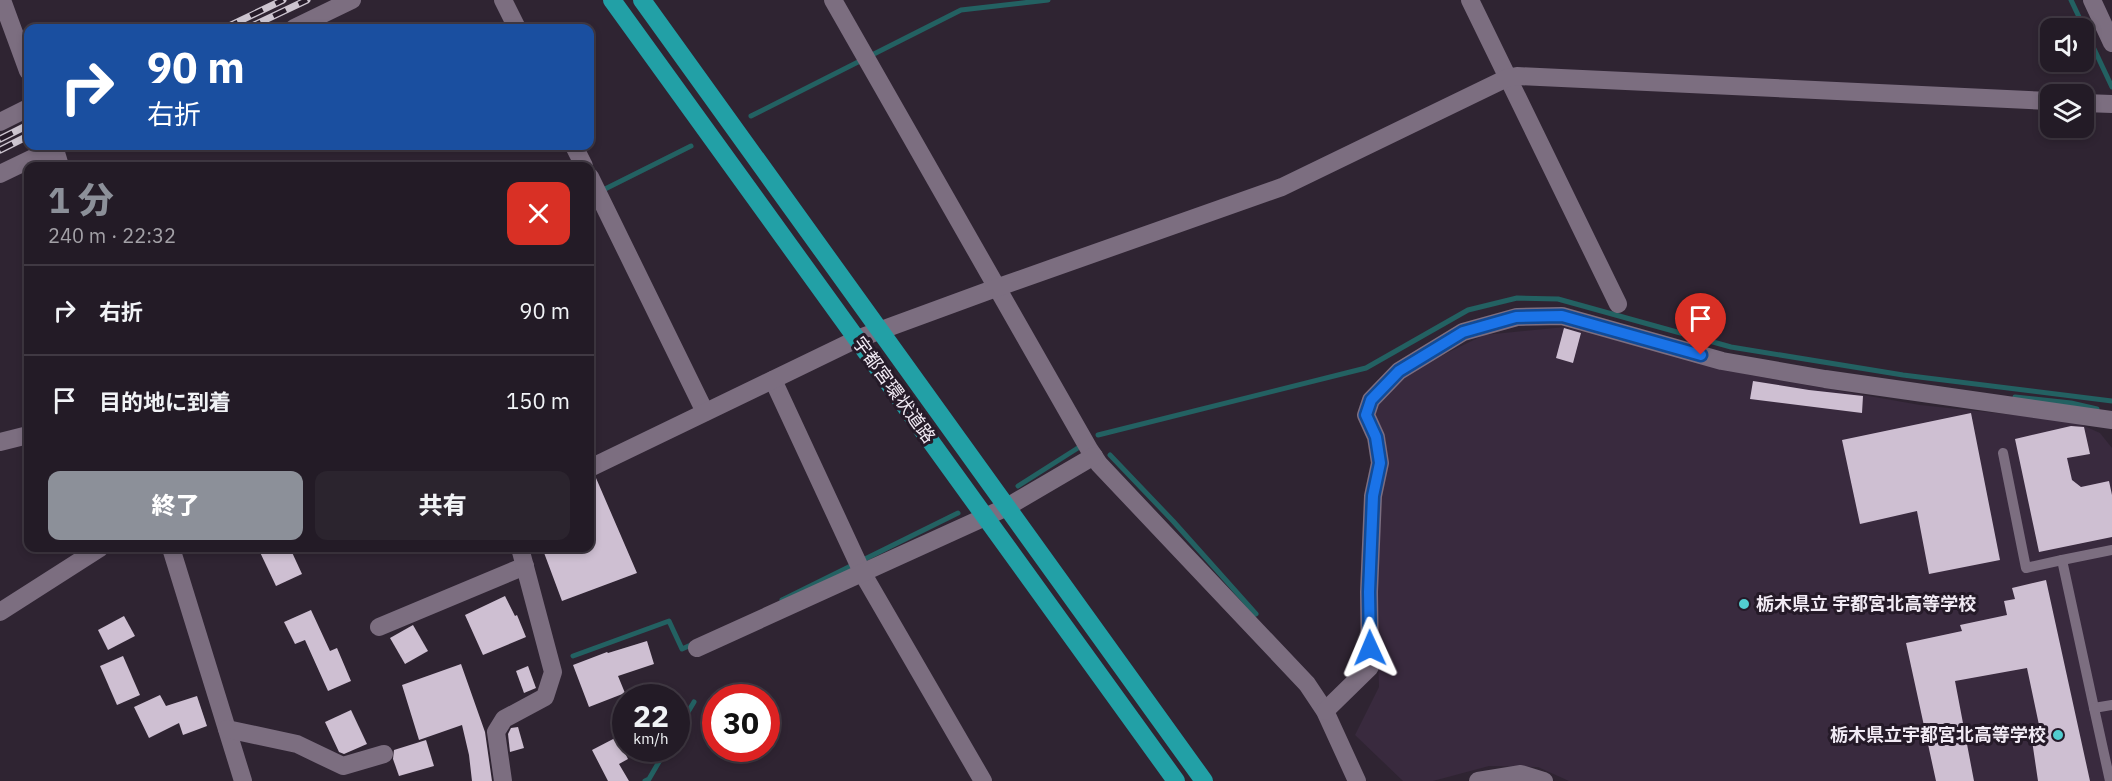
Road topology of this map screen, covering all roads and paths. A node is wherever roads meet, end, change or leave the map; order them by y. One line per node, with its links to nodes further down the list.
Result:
1 (2, 0): 12 (street)
2 (352, 0): 9 (street)
3 (502, 0): 10 (street)
4 (612, 0): 25 (highway, 宇都宮環状道路)
5 (642, 0): 24 (highway, 宇都宮環状道路)
6 (833, 0): 22 (street)
7 (1470, 0): 13 (street)
8 (2092, 0): 11 (street)
9 (302, 24)
10 (515, 24)
11 (2112, 44)
12 (24, 60)
13 (1507, 78): 14 (street); 22 (street); 23 (street)
14 (2040, 101)
15 (2094, 103): 16 (street)
16 (2112, 104)
17 (24, 110): 18 (street)
18 (0, 122)
19 (47, 150): 20 (street)
20 (0, 174)
21 (594, 185): 27 (street)
22 (996, 288): 24 (street); 32 (street)
23 (1618, 304)
24 (880, 330): 25 (street); 34 (highway, 宇都宮環状道路)
25 (857, 339): 26 (street); 35 (highway, 宇都宮環状道路)
26 (773, 380): 27 (street); 42 (street)
27 (705, 412): 33 (street)
28 (2112, 420): 48 (street)
29 (24, 436): 30 (street)
30 (0, 442)
31 (2003, 453): 40 (lane)
32 (1094, 456): 34 (street); 48 (street)
33 (594, 466)
34 (1008, 507): 35 (street); 56 (highway, 宇都宮環状道路)
35 (986, 517): 42 (street); 55 (highway, 宇都宮環状道路)
36 (2112, 550): 40 (lane)
37 (94, 552): 43 (street)
38 (172, 552): 49 (street)
39 (521, 552): 41 (street)
40 (2062, 560): 47 (lane)
41 (525, 566): 44 (street); 53 (street)
42 (863, 574): 45 (street); 54 (street)
43 (0, 612)
44 (379, 627)
45 (697, 648)
46 (2112, 705): 47 (lane)
47 (2094, 708): 50 (lane)
48 (1325, 711): 57 (street)
49 (227, 729): 51 (street); 52 (street)
50 (2107, 743): 60 (lane)
51 (384, 754)
52 (243, 781)
53 (503, 781)
54 (983, 781)
55 (1176, 781)
56 (1204, 781)
57 (1357, 781)
58 (1478, 781): 59 (street)
59 (1544, 781)
60 (2110, 781)

